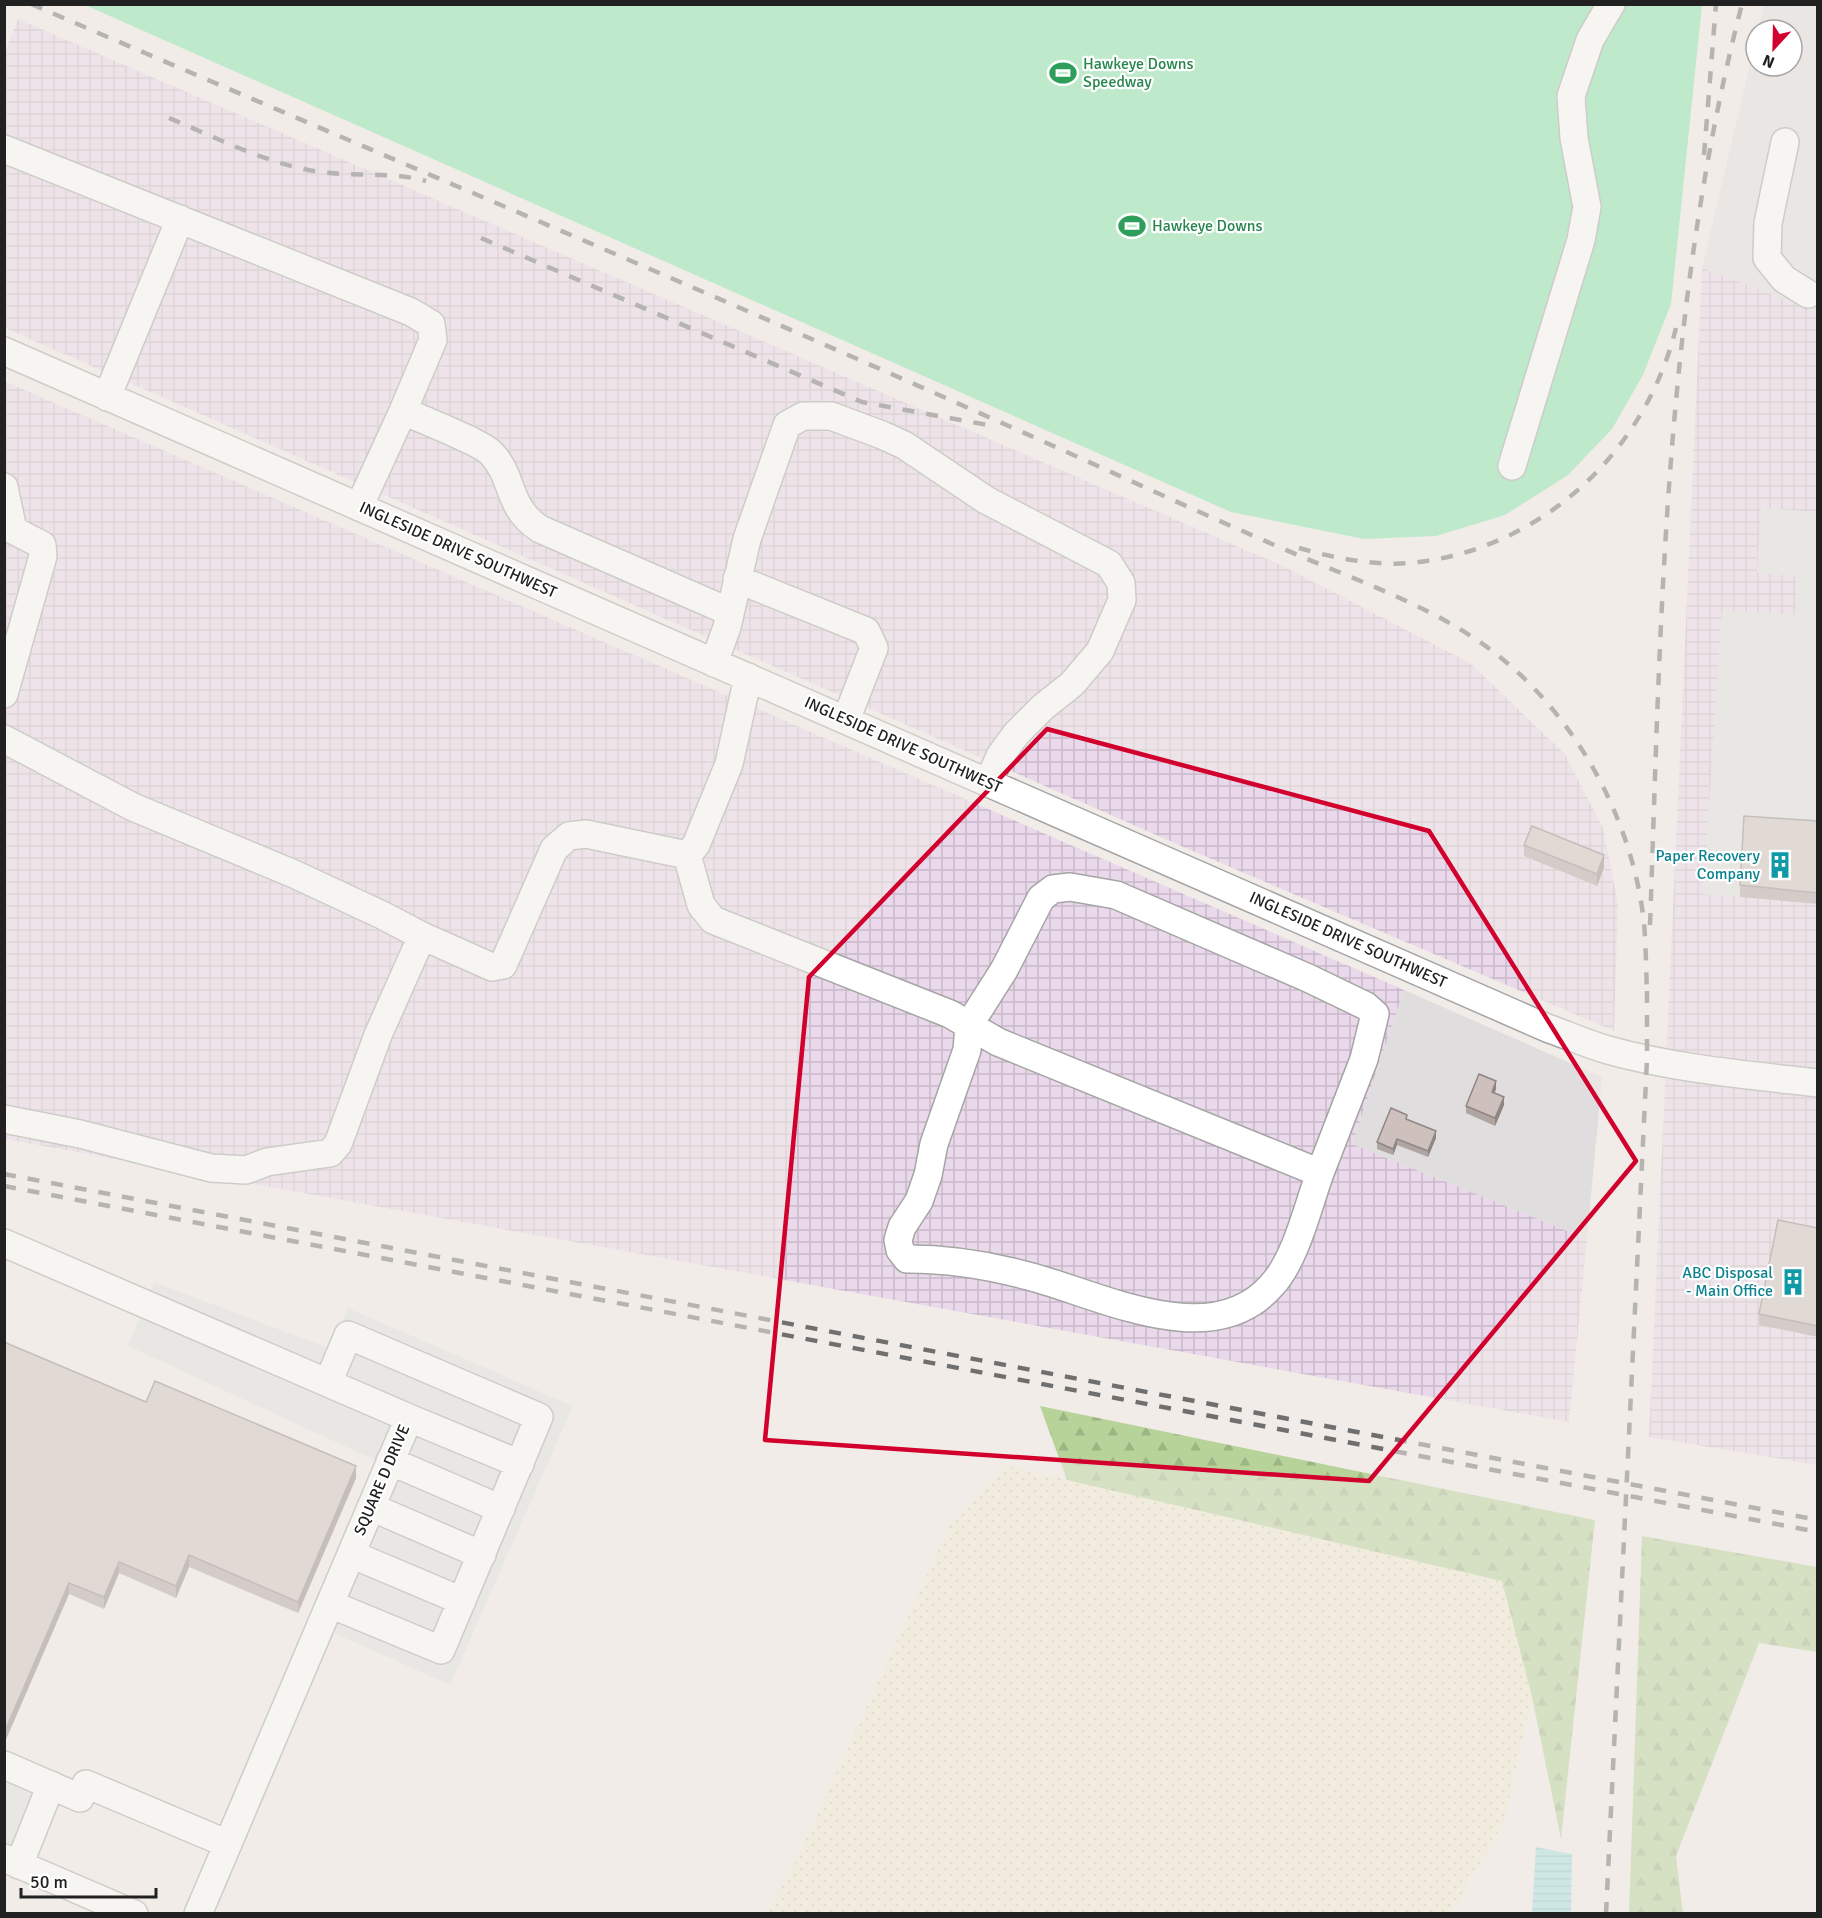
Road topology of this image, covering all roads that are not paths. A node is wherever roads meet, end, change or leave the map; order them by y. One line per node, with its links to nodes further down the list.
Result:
1 (1611, 4): 9 (street)
2 (1785, 142): 5 (street)
3 (4, 149): 4 (street)
4 (180, 219): 7 (street); 8 (street)
5 (1814, 293)
6 (4, 351): 7 (street, INGLESIDE DRIVE SOUTHWEST)
7 (107, 396): 11 (street, INGLESIDE DRIVE SOUTHWEST)
8 (403, 411): 11 (street); 13 (street)
9 (1512, 466)
10 (4, 487): 16 (street)
11 (359, 507): 14 (street, INGLESIDE DRIVE SOUTHWEST)
12 (737, 579): 13 (street); 17 (street); 19 (street)
13 (730, 612): 14 (street)
14 (714, 663): 15 (street, INGLESIDE DRIVE SOUTHWEST)
15 (748, 677): 17 (street, INGLESIDE DRIVE SOUTHWEST); 20 (street)
16 (4, 694)
17 (846, 720): 19 (street, INGLESIDE DRIVE SOUTHWEST)
18 (4, 739): 21 (street)
19 (988, 783): 23 (street, INGLESIDE DRIVE SOUTHWEST)
20 (687, 855): 21 (street); 22 (street)
21 (422, 936): 24 (street)
22 (969, 1025): 25 (street); 25 (street); 25 (street)
23 (1818, 1083)
24 (4, 1119)
25 (1320, 1173)
26 (4, 1244): 27 (street, SQUARE D DRIVE)
27 (328, 1383): 28 (street, SQUARE D DRIVE); 30 (street)
28 (409, 1418): 29 (street, SQUARE D DRIVE); 30 (street)
29 (390, 1461): 31 (street, SQUARE D DRIVE); 32 (street)
30 (520, 1464): 32 (street)
31 (371, 1507): 33 (street, SQUARE D DRIVE); 34 (street)
32 (501, 1509): 34 (street)
33 (351, 1554): 35 (street); 36 (street, SQUARE D DRIVE)
34 (482, 1555): 35 (street)
35 (462, 1601): 36 (street)
36 (330, 1604): 39 (street, SQUARE D DRIVE)
37 (4, 1765): 38 (street)
38 (51, 1785): 39 (street); 40 (street)
39 (228, 1844): 42 (street, SQUARE D DRIVE)
40 (12, 1861): 41 (street)
41 (134, 1914)
42 (198, 1914)

